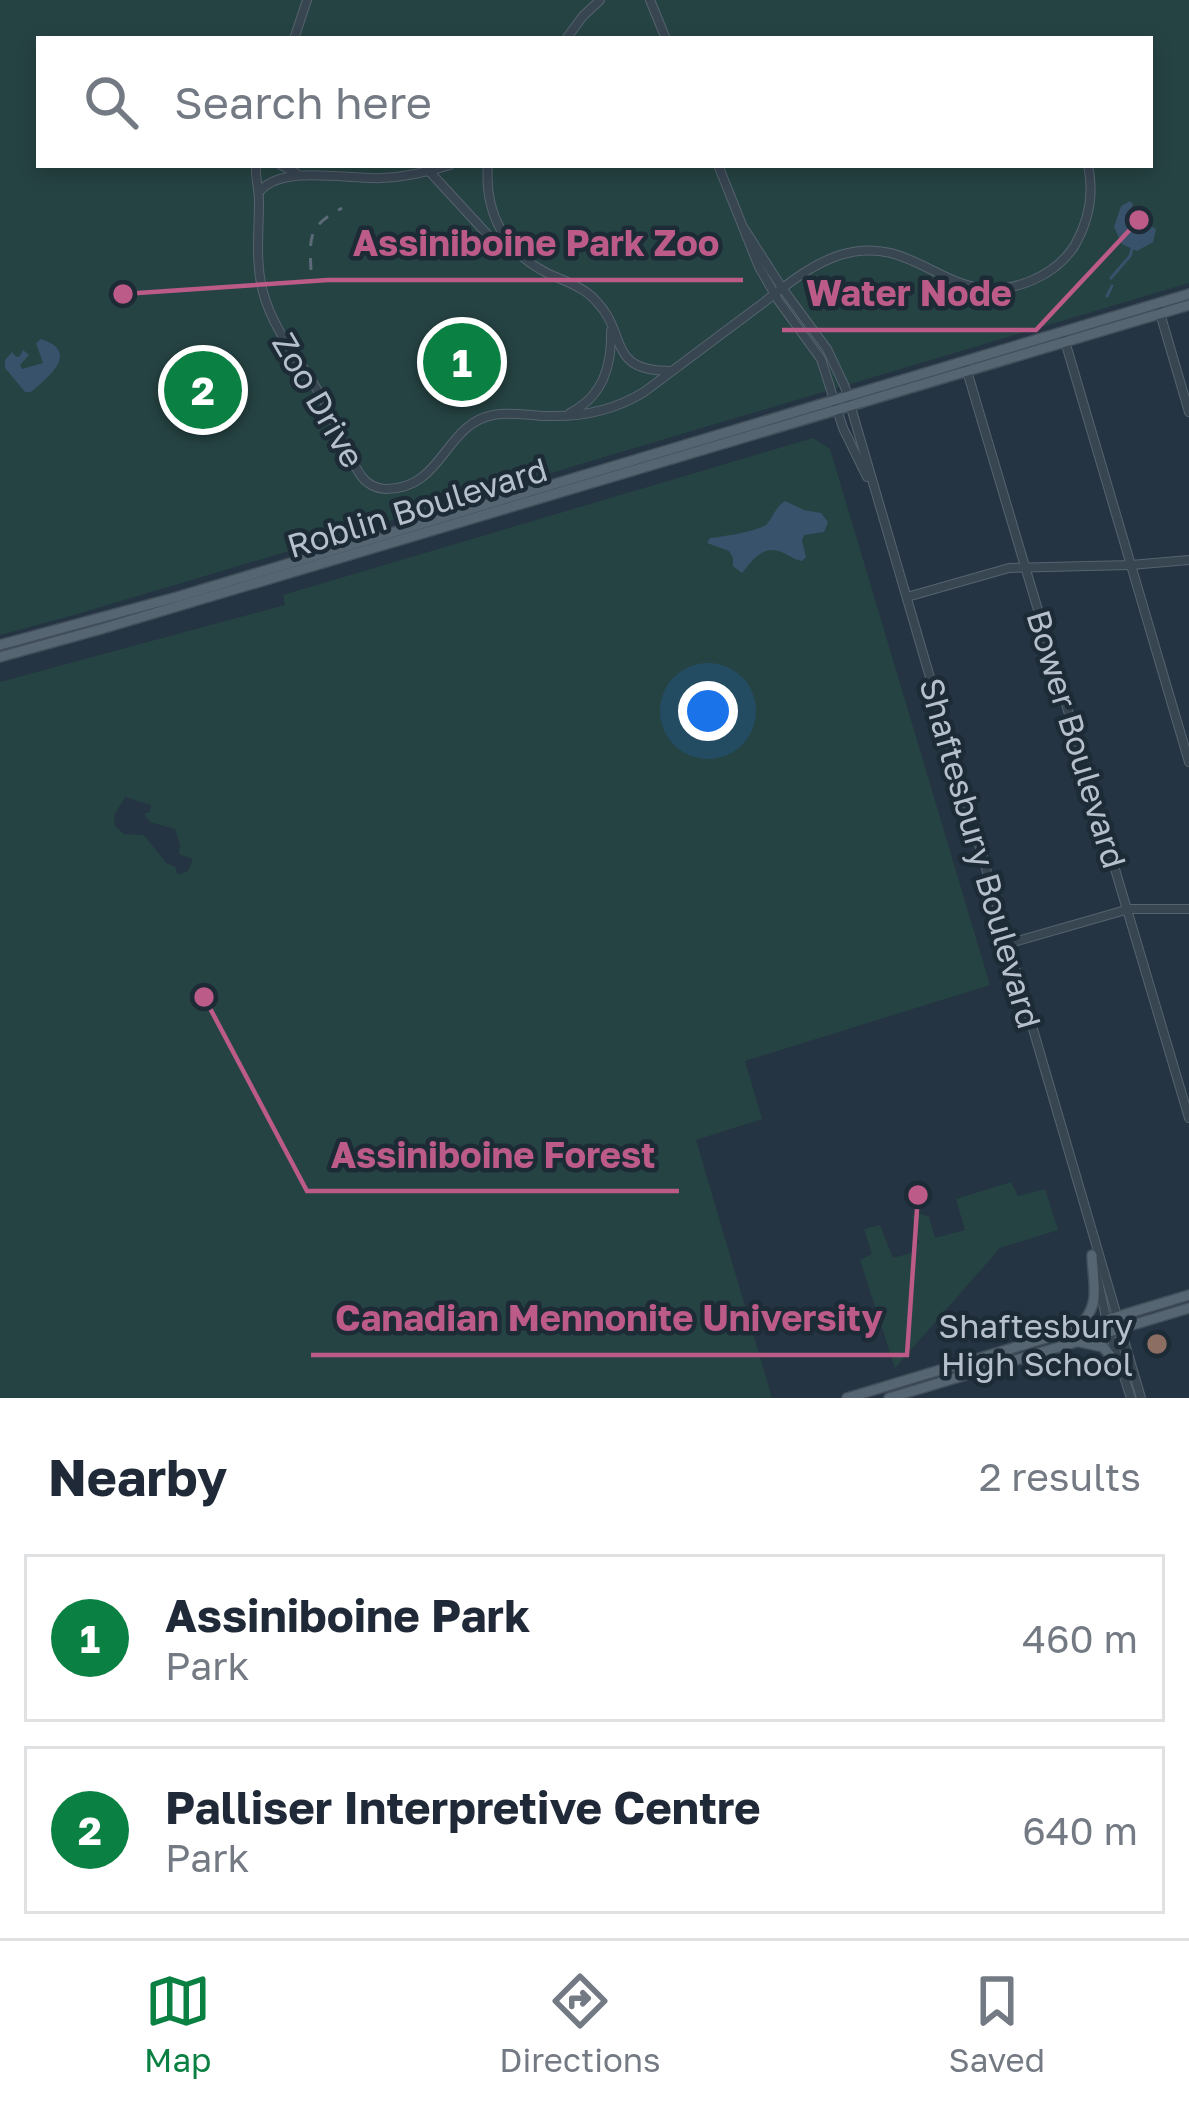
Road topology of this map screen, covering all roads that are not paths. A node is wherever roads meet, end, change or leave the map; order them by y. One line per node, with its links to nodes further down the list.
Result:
1 (307, 0): 4 (street)
2 (600, 0): 5 (street)
3 (650, 0): 6 (street)
4 (295, 36)
5 (569, 36)
6 (665, 36)
7 (256, 168): 15 (street, Zoo Drive)
8 (287, 168): 14 (street)
9 (440, 168): 13 (street)
10 (488, 168): 16 (street)
11 (719, 168): 17 (street, Shaftesbury Boulevard)
12 (1088, 168): 17 (street)
13 (429, 171): 14 (street); 16 (street)
14 (298, 174): 15 (street)
15 (259, 193): 27 (street, Zoo Drive)
16 (523, 260): 21 (street)
17 (778, 291): 24 (street); 25 (street, Shaftesbury Boulevard)
18 (1189, 294): 20 (main road)
19 (1189, 305): 20 (main road)
20 (1159, 309): 22 (main road); 26 (street)
21 (612, 328): 24 (street); 27 (street)
22 (1064, 337): 23 (main road); 29 (street)
23 (966, 366): 25 (main road); 30 (street, Bower Boulevard)
24 (673, 371): 27 (street)
25 (842, 403): 31 (street, Shaftesbury Boulevard); 32 (main road, Roblin Boulevard); 33 (main road, Roblin Boulevard)
26 (1189, 412)
27 (563, 416)
28 (1189, 560): 29 (street)
29 (1131, 565): 30 (street); 34 (street)
30 (1025, 567): 31 (street); 35 (street, Bower Boulevard)
31 (906, 597): 37 (street, Shaftesbury Boulevard)
32 (0, 645)
33 (0, 657)
34 (1189, 763)
35 (1129, 909): 36 (street); 37 (street); 38 (street, Bower Boulevard)
36 (1189, 909)
37 (1007, 944): 39 (street, Shaftesbury Boulevard)
38 (1189, 1118)
39 (1088, 1217): 40 (street, Shaftesbury Boulevard); 43 (street, Shaftesbury Boulevard)
40 (1092, 1256): 43 (street, Shaftesbury Boulevard); 44 (main road)
41 (1189, 1295): 43 (main road)
42 (1189, 1308): 43 (main road)
43 (1114, 1324): 44 (main road); 45 (main road); 46 (street, Shaftesbury Boulevard); 50 (street, Shaftesbury Boulevard)
44 (1078, 1328): 47 (main road)
45 (1075, 1342): 46 (main road); 48 (main road)
46 (1121, 1368): 49 (street, Shaftesbury Boulevard)
47 (847, 1398)
48 (889, 1398)
49 (1131, 1398)
50 (1141, 1398)

